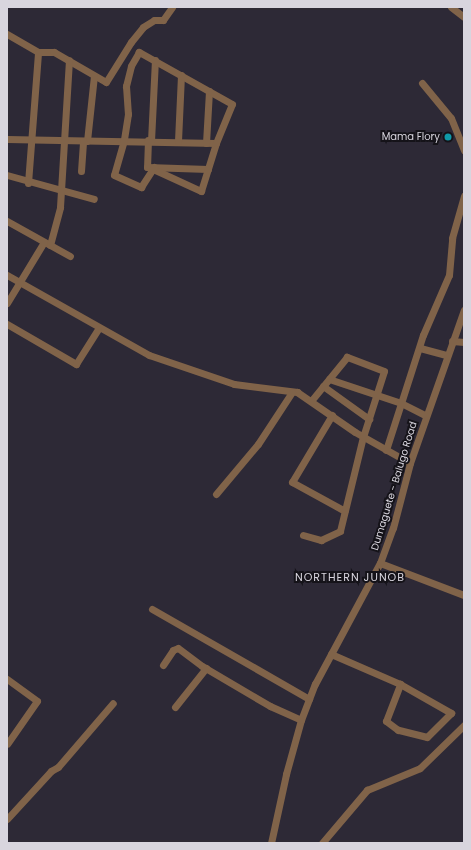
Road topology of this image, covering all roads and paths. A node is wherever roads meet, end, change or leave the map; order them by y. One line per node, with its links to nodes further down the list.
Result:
1 (172, 7): 9 (street)
2 (450, 7): 3 (street)
3 (464, 17)
4 (7, 34): 5 (street)
5 (38, 52): 6 (street); 13 (street)
6 (69, 60): 9 (street); 16 (street)
7 (155, 60): 8 (street); 14 (street); 15 (street)
8 (181, 75): 11 (street); 18 (street)
9 (94, 76): 17 (street)
10 (422, 83): 21 (street)
11 (209, 91): 19 (street); 20 (street)
12 (7, 139): 13 (street)
13 (32, 140): 16 (street); 26 (street)
14 (124, 140): 15 (street); 17 (street); 22 (street)
15 (149, 140): 18 (street); 22 (street)
16 (63, 141): 17 (street); 27 (street)
17 (85, 141): 24 (street)
18 (178, 142): 19 (street)
19 (206, 142): 20 (street)
20 (216, 143): 23 (street)
21 (464, 150)
22 (153, 168): 23 (street); 23 (street)
23 (208, 169)
24 (82, 172)
25 (7, 175): 26 (street)
26 (28, 182): 27 (street)
27 (61, 191): 29 (street); 31 (street)
28 (464, 196): 41 (street)
29 (94, 199)
30 (7, 221): 31 (street)
31 (47, 244): 32 (street); 34 (street)
32 (70, 256)
33 (7, 275): 34 (street)
34 (19, 282): 35 (street); 38 (street)
35 (7, 303)
36 (464, 310): 39 (street, Dumaguete - Balugo Road)
37 (7, 324): 38 (street)
38 (98, 329): 45 (street)
39 (452, 341): 40 (street); 42 (street, Dumaguete - Balugo Road)
40 (464, 342)
41 (420, 348): 42 (street); 48 (street)
42 (447, 355): 50 (street, Dumaguete - Balugo Road)
43 (329, 379): 44 (street); 46 (street); 46 (street)
44 (323, 386): 47 (street); 51 (street)
45 (292, 392): 47 (street); 55 (street)
46 (377, 397): 48 (street); 51 (street)
47 (311, 401): 49 (street)
48 (401, 403): 50 (street); 53 (street)
49 (332, 415): 52 (street); 56 (street)
50 (426, 416): 54 (street, Dumaguete - Balugo Road)
51 (369, 419): 52 (street)
52 (363, 437): 53 (street); 56 (street)
53 (386, 450): 54 (street)
54 (410, 463): 58 (street, Dumaguete - Balugo Road)
55 (216, 494)
56 (345, 511): 57 (street)
57 (304, 535)
58 (380, 563): 59 (street); 61 (street, Dumaguete - Balugo Road)
59 (464, 595)
60 (152, 609): 66 (street)
61 (331, 654): 65 (street); 66 (street, Dumaguete - Balugo Road)
62 (163, 665): 63 (street)
63 (206, 668): 68 (street); 69 (street)
64 (7, 679): 71 (street)
65 (400, 684): 65 (street)
66 (309, 699): 69 (street, Dumaguete - Balugo Road)
67 (113, 703): 72 (street)
68 (175, 708)
69 (301, 720): 73 (street, Dumaguete - Balugo Road)
70 (464, 725): 74 (street)
71 (7, 744)
72 (7, 819)
73 (271, 843)
74 (322, 843)

